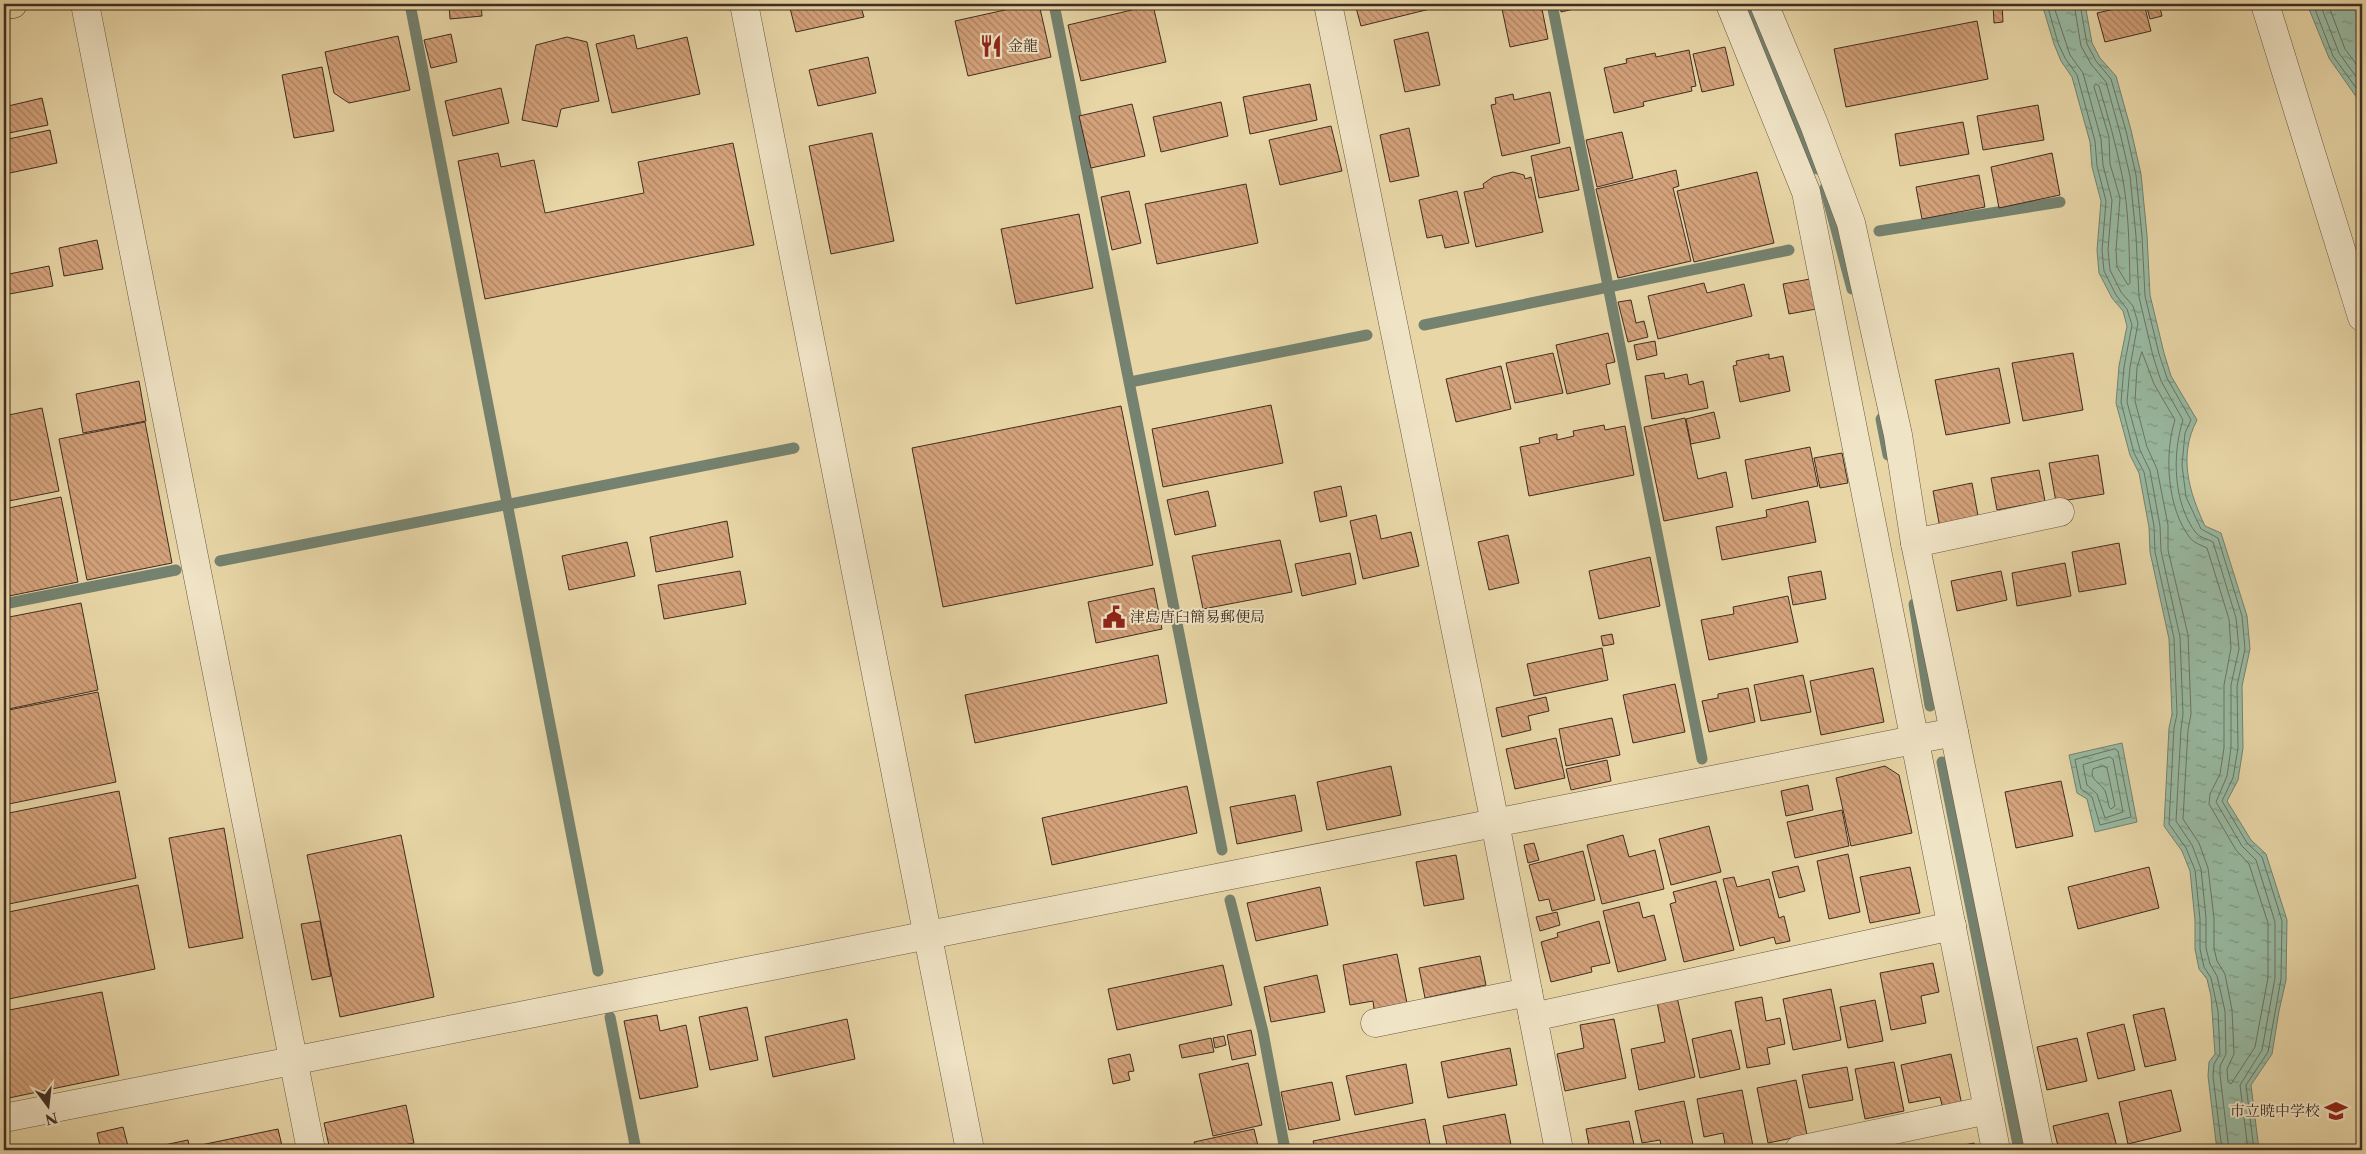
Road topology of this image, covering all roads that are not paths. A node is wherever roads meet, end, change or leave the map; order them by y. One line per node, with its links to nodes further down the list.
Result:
1 (13, 4): 8 (main road)
2 (85, 4): 19 (street)
3 (744, 4): 16 (street)
4 (1328, 4): 14 (street)
5 (1730, 4): 13 (street)
6 (1764, 4): 11 (street)
7 (2265, 4): 9 (street)
8 (4, 5)
9 (2362, 317)
10 (2060, 512): 11 (street)
11 (1915, 543): 12 (street)
12 (1954, 732): 13 (street); 27 (street)
13 (1915, 739): 14 (street); 15 (street)
14 (1495, 823): 16 (street); 17 (street)
15 (1952, 926): 17 (street); 20 (street)
16 (928, 936): 19 (street); 23 (street)
17 (1530, 1005): 18 (street); 24 (street)
18 (1375, 1023)
19 (293, 1060): 21 (street); 22 (street)
20 (1988, 1110): 25 (street); 26 (street)
21 (4, 1118)
22 (311, 1150)
23 (970, 1150)
24 (1558, 1150)
25 (1799, 1150)
26 (1996, 1150)
27 (2039, 1150)

